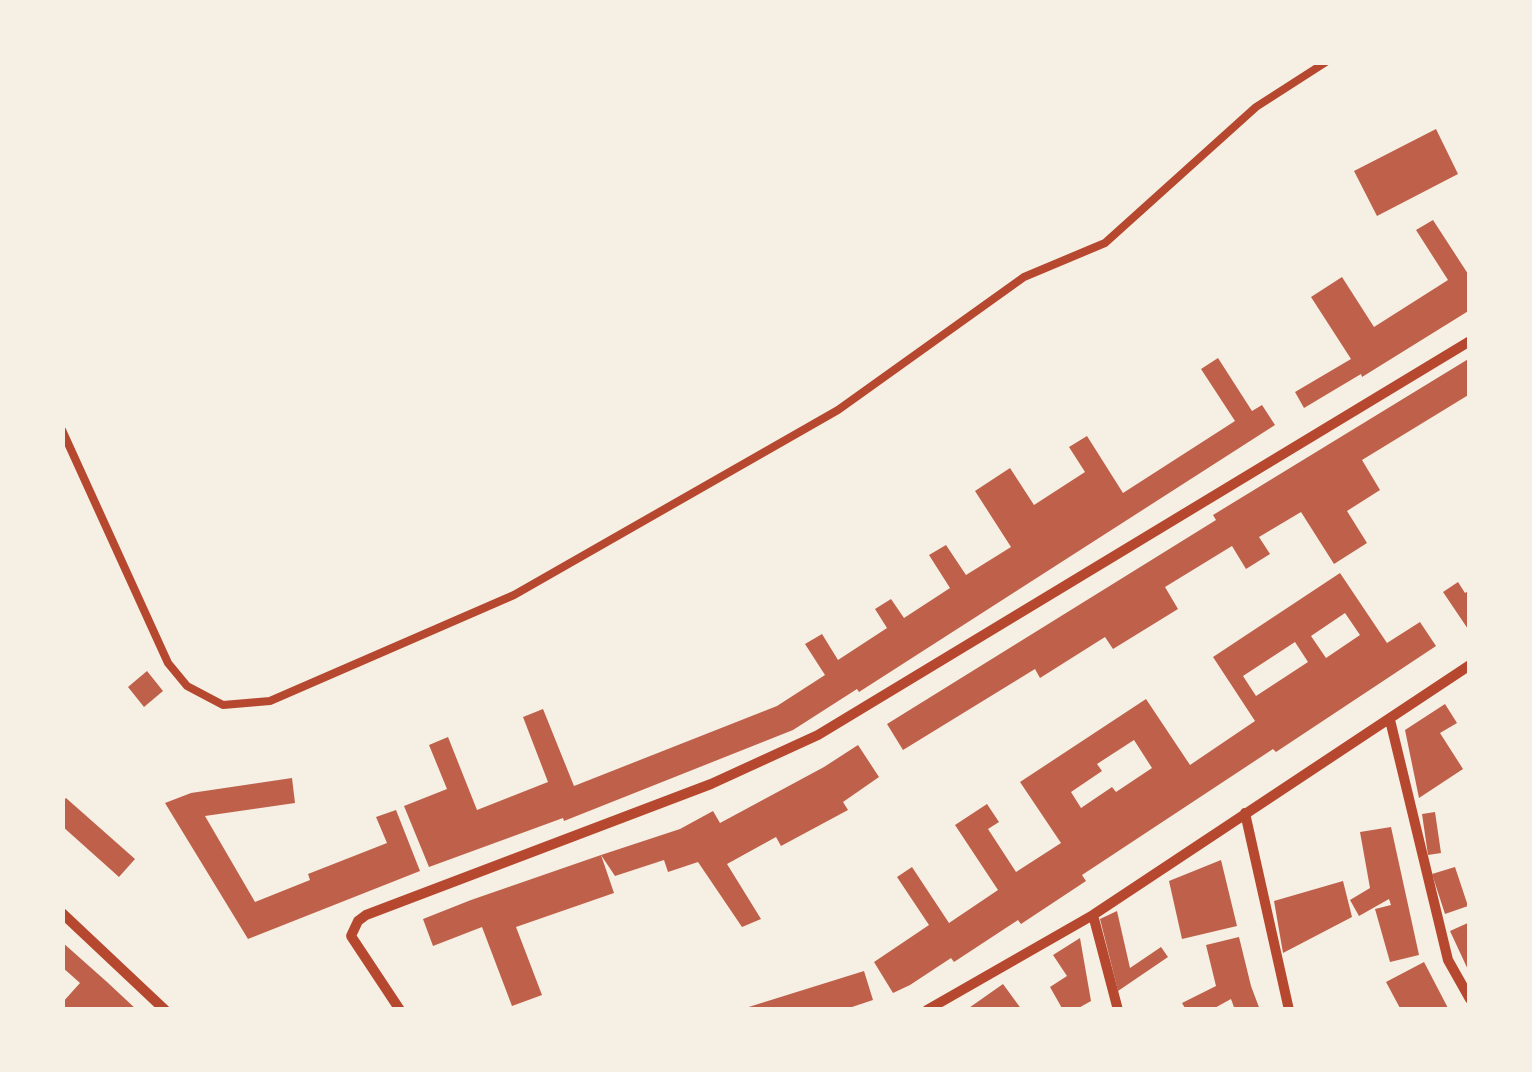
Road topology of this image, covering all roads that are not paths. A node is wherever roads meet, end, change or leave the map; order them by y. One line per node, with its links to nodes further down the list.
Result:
1 (1326, 62): 3 (lane)
2 (1470, 341): 11 (street)
3 (62, 430)
4 (1470, 666): 5 (street)
5 (1390, 720): 6 (street); 9 (street)
6 (1246, 813): 8 (street); 14 (street)
7 (62, 913): 10 (street)
8 (1093, 916): 12 (street); 13 (street)
9 (1470, 999)
10 (164, 1010)
11 (400, 1010)
12 (927, 1010)
13 (1118, 1010)
14 (1289, 1010)

